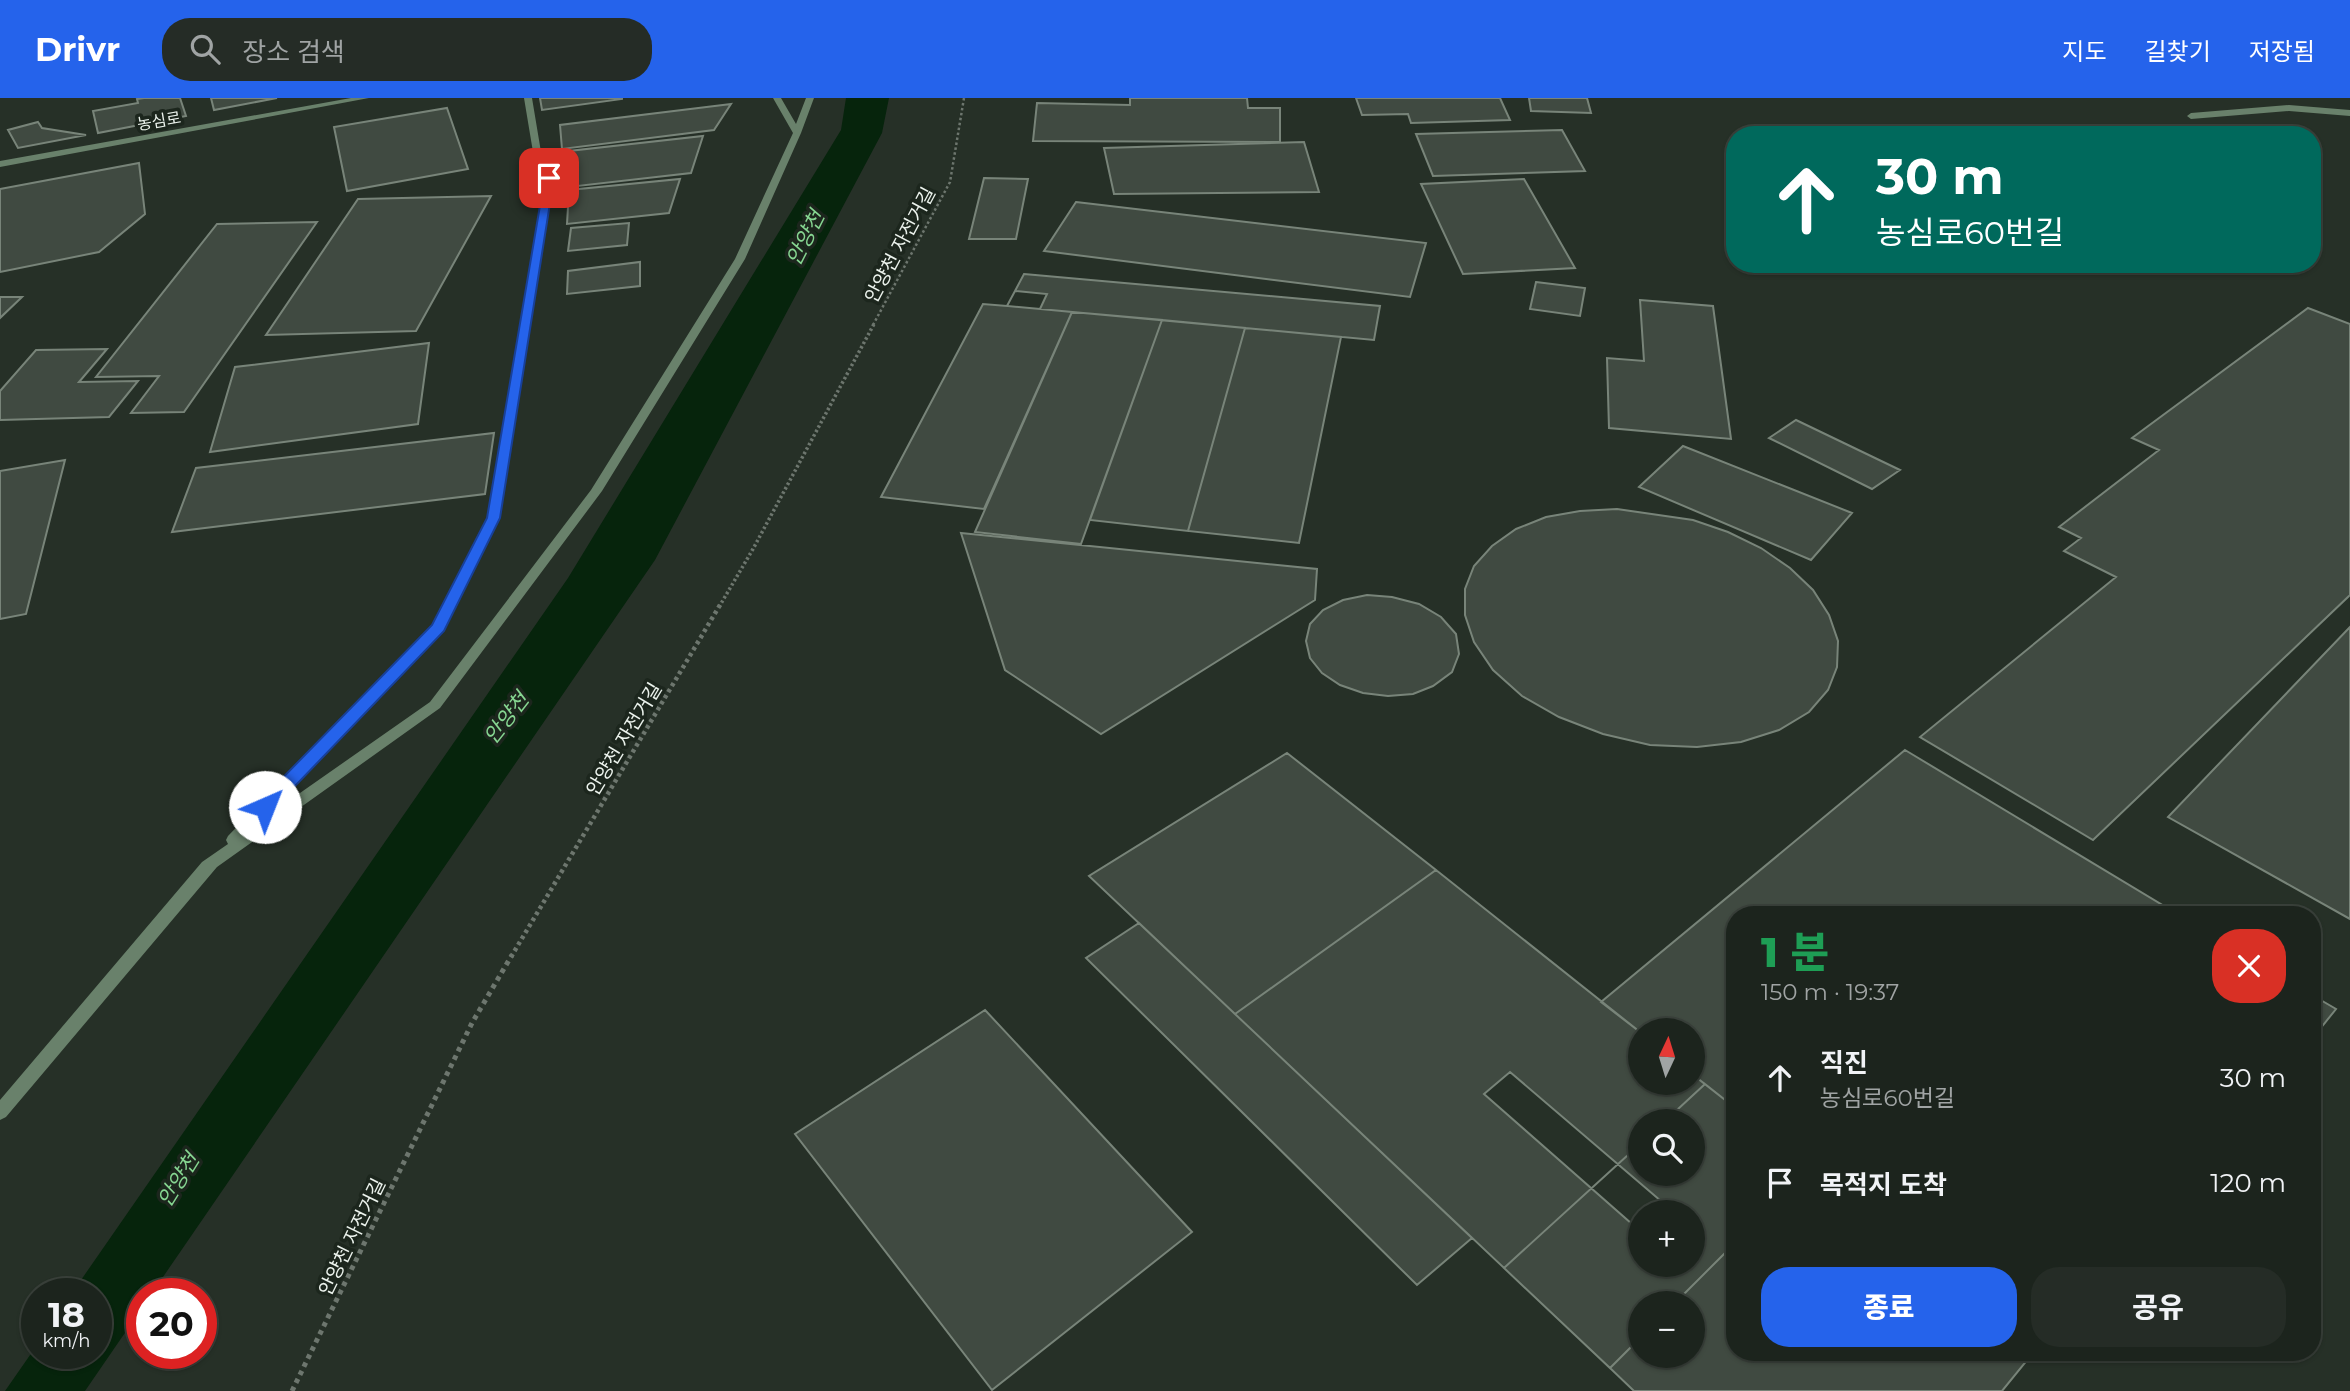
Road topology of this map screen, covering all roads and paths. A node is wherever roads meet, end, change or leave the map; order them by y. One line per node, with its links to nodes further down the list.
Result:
1 (365, 98): 9 (street, 농심로)
2 (527, 98): 10 (street)
3 (777, 98): 8 (street)
4 (810, 98): 8 (street)
5 (964, 98): 12 (path, 안양천 자전거길)
6 (2350, 113): 7 (street)
7 (2191, 116)
8 (797, 132): 10 (street)
9 (0, 164)
10 (207, 866): 11 (street)
11 (0, 1112)
12 (292, 1391)

